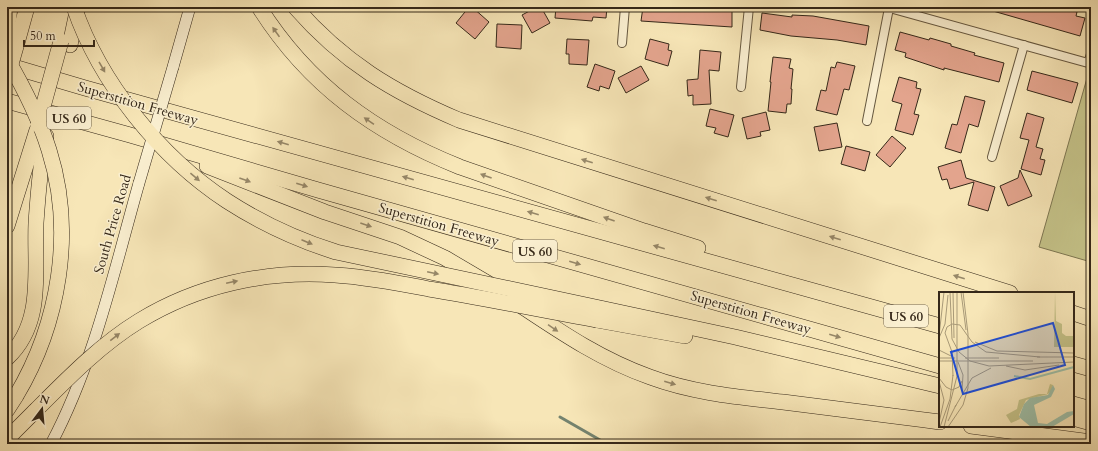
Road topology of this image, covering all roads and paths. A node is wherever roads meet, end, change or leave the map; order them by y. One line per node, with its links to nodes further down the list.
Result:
1 (10, 7): 11 (highway)
2 (27, 7): 11 (highway)
3 (72, 7): 12 (highway); 30 (highway, one-way to 30, bridge)
4 (78, 7): 12 (highway)
5 (190, 7): 47 (main road, South Price Road, bridge)
6 (259, 7): 28 (highway, one-way to 6)
7 (295, 7): 27 (highway, one-way to 7)
8 (625, 7): 13 (street)
9 (749, 7): 19 (street)
10 (887, 7): 14 (street); 22 (street)
11 (10, 35): 18 (highway, bridge)
12 (65, 43): 23 (highway, bridge)
13 (622, 43)
14 (1024, 45): 15 (street); 25 (street)
15 (1091, 54)
16 (7, 59): 20 (highway); 40 (highway, bridge)
17 (7, 65): 20 (highway, Superstition Freeway / US 60)
18 (7, 78)
19 (741, 87)
20 (85, 88): 28 (highway, Superstition Freeway / US 60, one-way to 20)
21 (7, 101): 24 (highway, Superstition Freeway / US 60)
22 (867, 121)
23 (42, 130): 26 (highway); 33 (highway)
24 (130, 135): 35 (highway, Superstition Freeway / US 60, one-way to 35); 42 (highway, one-way to 42)
25 (992, 157)
26 (7, 226)
27 (1007, 292)
28 (872, 306): 32 (highway, Superstition Freeway / US 60)
29 (1074, 313): 31 (highway)
30 (599, 314): 37 (highway); 45 (highway, one-way to 30, bridge)
31 (1091, 318)
32 (939, 326)
33 (7, 358)
34 (1074, 364): 36 (highway)
35 (939, 366)
36 (1091, 369)
37 (939, 386)
38 (1074, 404): 39 (highway)
39 (1091, 409)
40 (7, 410)
41 (1074, 418): 43 (highway)
42 (939, 422)
43 (1091, 423)
44 (978, 427): 46 (highway)
45 (7, 439)
46 (1091, 442)
47 (51, 444)

